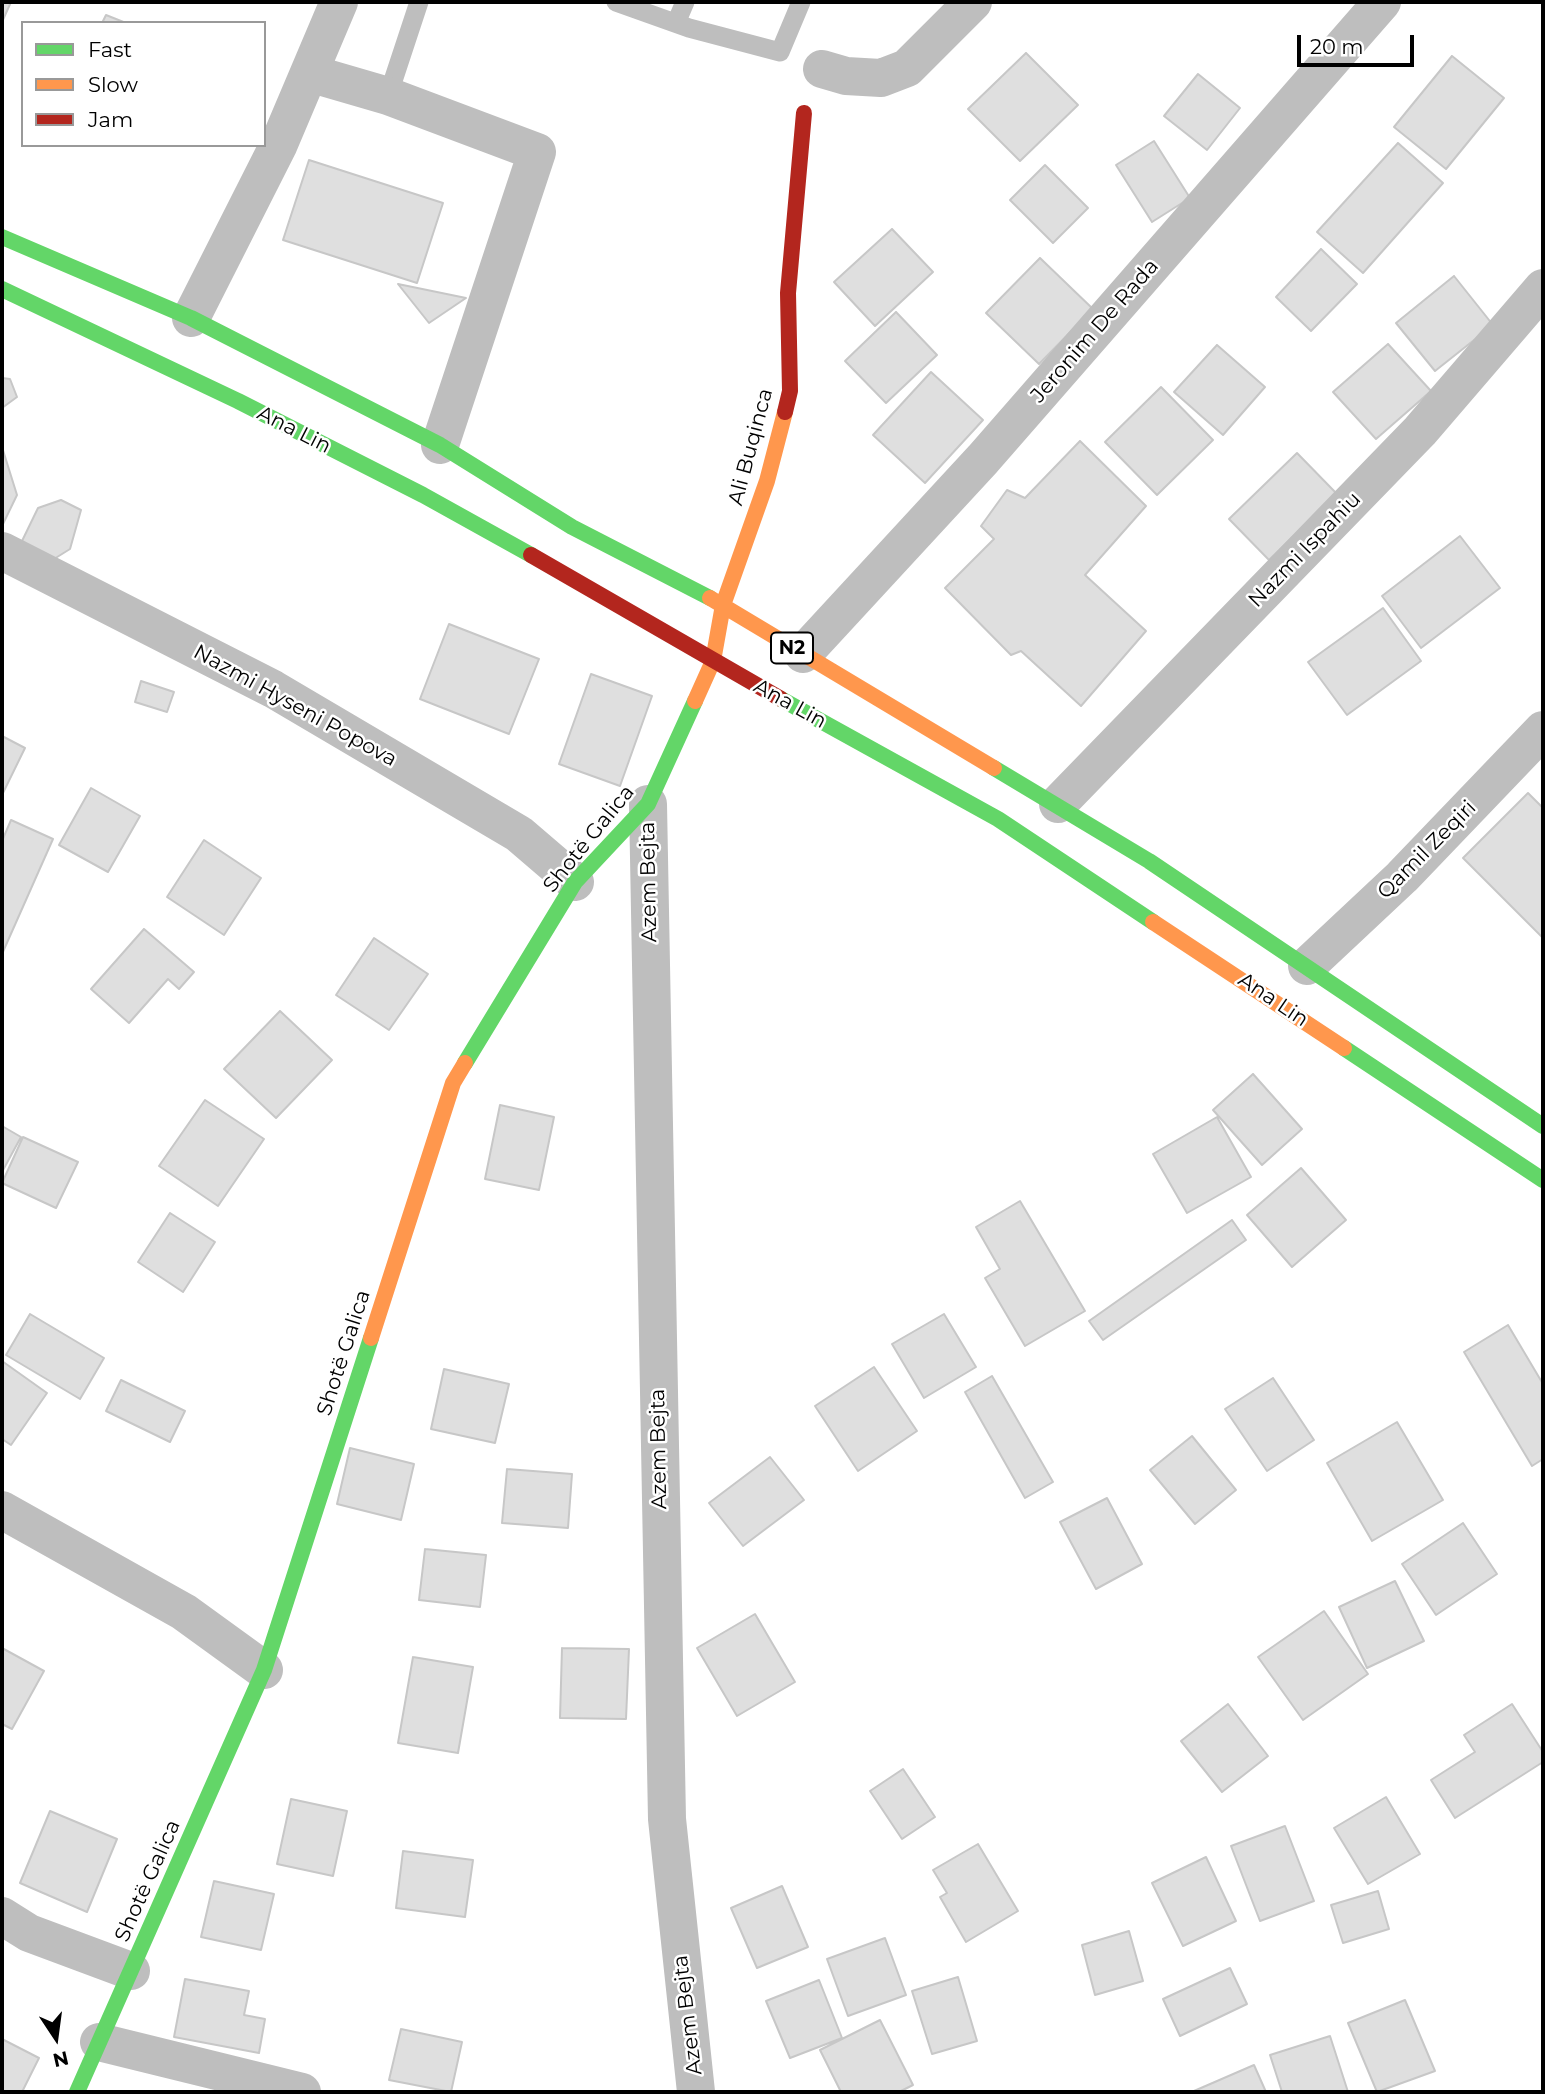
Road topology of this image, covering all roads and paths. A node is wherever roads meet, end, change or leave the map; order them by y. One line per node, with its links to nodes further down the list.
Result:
1 (339, 2): 10 (street)
2 (419, 2): 11 (lane)
3 (616, 2): 8 (lane)
4 (685, 2): 8 (lane)
5 (802, 2): 8 (lane)
6 (973, 2): 9 (street)
7 (1382, 2): 20 (street, Jeronim De Rada)
8 (676, 23)
9 (822, 69)
10 (309, 73): 11 (street); 16 (street)
11 (388, 96): 17 (street)
12 (804, 113): 19 (main road, Ali Buqinca)
13 (2, 237): 16 (main road, N2)
14 (1543, 288): 24 (street, Nazmi Ispahiu)
15 (2, 289): 21 (main road, Ana Lin / N2)
16 (191, 318): 17 (main road, N2)
17 (440, 445): 19 (main road, N2)
18 (2, 551): 25 (street, Nazmi Hyseni Popova)
19 (723, 605): 20 (main road, N2); 21 (main road, Ali Buqinca)
20 (803, 654): 24 (main road, N2)
21 (713, 661): 23 (main road, Shotë Galica); 28 (main road, Ana Lin / N2)
22 (1543, 730): 26 (street, Qamil Zeqiri)
23 (648, 804): 25 (main road, Shotë Galica); 36 (street, Azem Bejta)
24 (1058, 804): 26 (main road, N2)
25 (575, 882): 30 (main road, Shotë Galica)
26 (1307, 965): 27 (main road, N2)
27 (1543, 1126)
28 (1543, 1180)
29 (2, 1510): 30 (street)
30 (264, 1670): 32 (main road, Shotë Galica)
31 (2, 1916): 32 (street)
32 (131, 1971): 33 (main road, Shotë Galica)
33 (99, 2042): 34 (main road, Shotë Galica); 35 (street)
34 (77, 2092)
35 (302, 2092)
36 (696, 2092)

